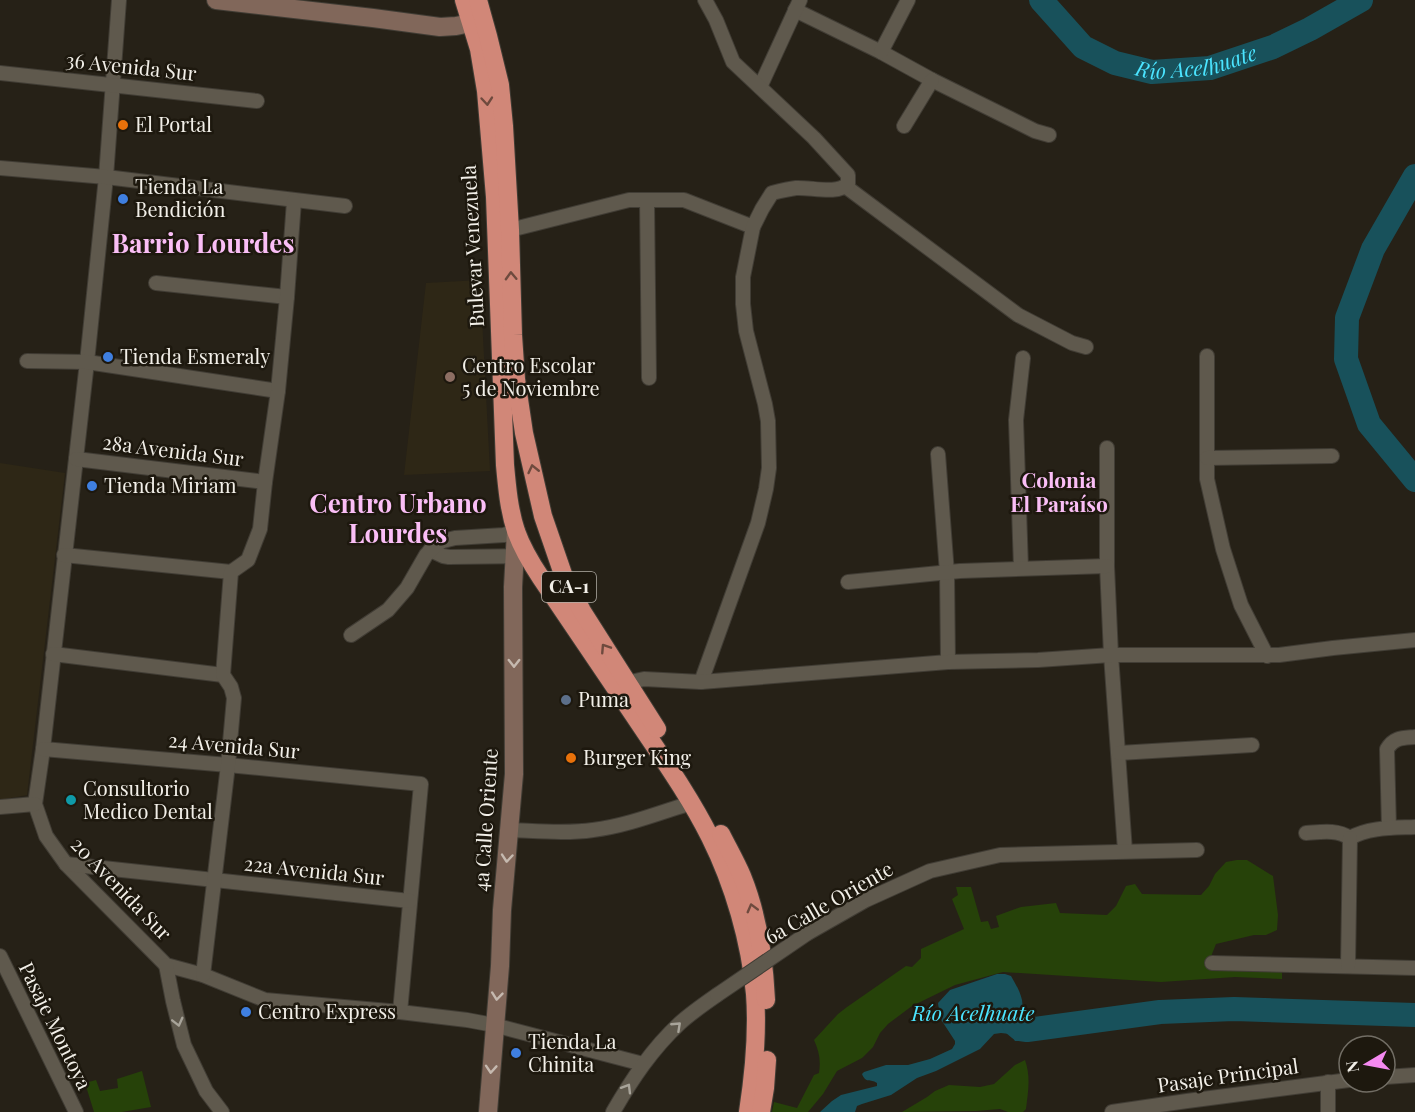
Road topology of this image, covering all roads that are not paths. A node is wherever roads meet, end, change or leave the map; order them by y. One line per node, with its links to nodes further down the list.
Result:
1 (119, 0): 14 (street)
2 (216, 0): 7 (street)
3 (464, 0): 9 (highway, Bulevar Venezuela / CA-1)
4 (476, 0): 9 (highway); 11 (highway, Bulevar Venezuela / CA-1)
5 (705, 0): 15 (street)
6 (908, 0): 10 (street)
7 (258, 2): 9 (street)
8 (798, 5): 10 (street); 15 (street)
9 (476, 22): 11 (highway); 42 (highway, Bulevar Venezuela / CA-1, one-way to 42)
10 (881, 52): 13 (street)
11 (494, 56): 26 (highway, Bulevar Venezuela / CA-1)
12 (0, 73): 14 (street, 36 Avenida Sur)
13 (932, 80): 17 (street); 18 (street)
14 (113, 84): 16 (street, 36 Avenida Sur); 20 (street)
15 (760, 87): 21 (street)
16 (257, 101)
17 (904, 126)
18 (1049, 135)
19 (0, 168): 20 (street)
20 (106, 177): 23 (street); 33 (street)
21 (846, 186): 25 (street); 29 (street)
22 (647, 200): 25 (street); 26 (street); 34 (street)
23 (294, 201): 24 (street); 28 (street)
24 (345, 206)
25 (753, 227): 59 (street)
26 (510, 230): 43 (highway, Bulevar Venezuela / CA-1, one-way to 26)
27 (156, 283): 28 (street)
28 (287, 297): 35 (street)
29 (1086, 347)
30 (1207, 356): 39 (street)
31 (1023, 358): 48 (street)
32 (27, 361): 33 (street)
33 (87, 362): 35 (street); 40 (street)
34 (649, 378)
35 (278, 391): 41 (street)
36 (1107, 448): 47 (street)
37 (938, 454): 50 (street)
38 (1332, 456): 39 (street)
39 (1207, 458): 56 (street)
40 (76, 459): 41 (street, 28a Avenida Sur); 45 (street)
41 (265, 482): 49 (street)
42 (516, 531): 43 (highway); 44 (street); 46 (highway, Bulevar Venezuela / CA-1)
43 (550, 535): 60 (highway, Bulevar Venezuela / CA-1, one-way to 43)
44 (430, 550): 46 (street); 52 (street)
45 (64, 555): 49 (street); 54 (street)
46 (521, 556): 66 (highway, Bulevar Venezuela / CA-1); 71 (street, 4a Calle Oriente, one-way to 71)
47 (1107, 566): 48 (street); 55 (street)
48 (1021, 568): 50 (street)
49 (231, 572): 58 (street)
50 (947, 573): 51 (street); 57 (street)
51 (848, 582)
52 (351, 635)
53 (1415, 640): 56 (street)
54 (53, 654): 58 (street); 63 (street)
55 (1111, 656): 56 (street); 57 (street); 64 (street)
56 (1267, 656)
57 (948, 662): 59 (street)
58 (223, 675): 65 (street)
59 (701, 682): 60 (street)
60 (629, 685): 98 (highway, Bulevar Venezuela / CA-1, one-way to 60)
61 (1415, 737): 70 (street)
62 (1252, 745): 64 (street)
63 (43, 749): 65 (street, 24 Avenida Sur); 67 (street)
64 (1119, 753): 75 (street)
65 (228, 765): 77 (street); 78 (street, 24 Avenida Sur)
66 (691, 803): 71 (street); 97 (highway, Bulevar Venezuela / CA-1)
67 (35, 804): 68 (street); 76 (street, 20 Avenida Sur)
68 (0, 807)
69 (1415, 827): 70 (street)
70 (1389, 828): 73 (street)
71 (510, 830): 86 (street, 4a Calle Oriente, one-way to 86)
72 (1306, 832): 73 (street)
73 (1350, 838): 82 (street)
74 (1197, 850): 75 (street, 6a Calle Oriente)
75 (1125, 851): 87 (street, 6a Calle Oriente, one-way to 75, bridge)
76 (66, 864): 77 (street, 22a Avenida Sur); 81 (street, 20 Avenida Sur)
77 (214, 880): 78 (street, 22a Avenida Sur); 84 (street)
78 (410, 901): 85 (street)
79 (0, 956): 93 (street, Pasaje Montoya)
80 (1212, 963): 82 (street)
81 (166, 965): 84 (street, 20 Avenida Sur); 94 (street, one-way to 94)
82 (1348, 966): 83 (street)
83 (1415, 968)
84 (203, 975): 85 (street, 20 Avenida Sur)
85 (400, 1012): 86 (street, 20 Avenida Sur)
86 (494, 1025): 87 (street, 20 Avenida Sur); 95 (street, 4a Calle Oriente, one-way to 95)
87 (643, 1064): 96 (street, 6a Calle Oriente, one-way to 87)
88 (1415, 1076): 89 (street)
89 (1397, 1077)
90 (1337, 1082): 91 (street, Pasaje Principal)
91 (1328, 1083): 92 (street, Pasaje Principal); 100 (street)
92 (1187, 1106): 99 (street, Pasaje Principal)
93 (76, 1112)
94 (222, 1112)
95 (488, 1112)
96 (613, 1112)
97 (748, 1112)
98 (760, 1112)
99 (1112, 1112)
100 (1328, 1112)

